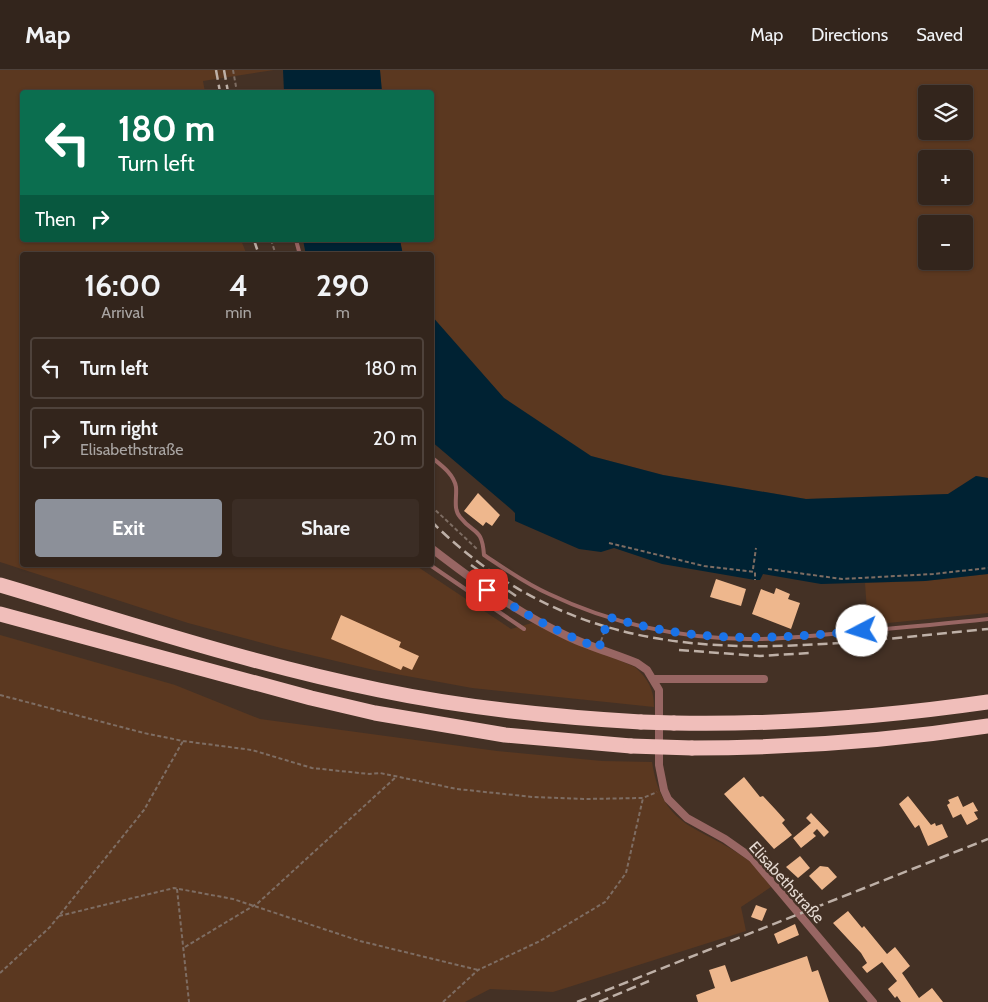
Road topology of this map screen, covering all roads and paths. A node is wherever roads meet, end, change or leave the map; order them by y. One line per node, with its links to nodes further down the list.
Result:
1 (233, 70): 2 (path)
2 (237, 90)
3 (434, 460): 8 (lane)
4 (434, 509): 8 (path)
5 (609, 543): 14 (path)
6 (756, 548): 11 (path)
7 (434, 550): 23 (street)
8 (484, 555): 19 (lane)
9 (433, 567): 21 (lane)
10 (988, 568): 13 (path)
11 (753, 569)
12 (768, 569): 13 (path)
13 (842, 579): 15 (path)
14 (755, 580)
15 (842, 584)
16 (0, 585): 27 (highway, bridge)
17 (0, 610): 22 (highway)
18 (0, 614): 22 (highway)
19 (609, 617): 20 (lane); 23 (path)
20 (988, 620)
21 (524, 629)
22 (102, 640): 28 (highway, bridge)
23 (599, 648): 24 (street)
24 (654, 679): 25 (street); 31 (street, Elisabethstraße)
25 (764, 679)
26 (0, 695): 29 (path)
27 (988, 702)
28 (988, 726)
29 (182, 741): 30 (path); 35 (path)
30 (397, 776): 32 (path); 34 (path)
31 (664, 790): 32 (path); 41 (street, Elisabethstraße)
32 (643, 798): 37 (path)
33 (177, 889): 34 (path); 35 (path); 36 (path)
34 (254, 906): 36 (path); 37 (path)
35 (59, 916): 38 (path)
36 (185, 947): 39 (path)
37 (478, 970): 40 (path)
38 (0, 973)
39 (189, 1002)
40 (443, 1002)
41 (873, 1002)

